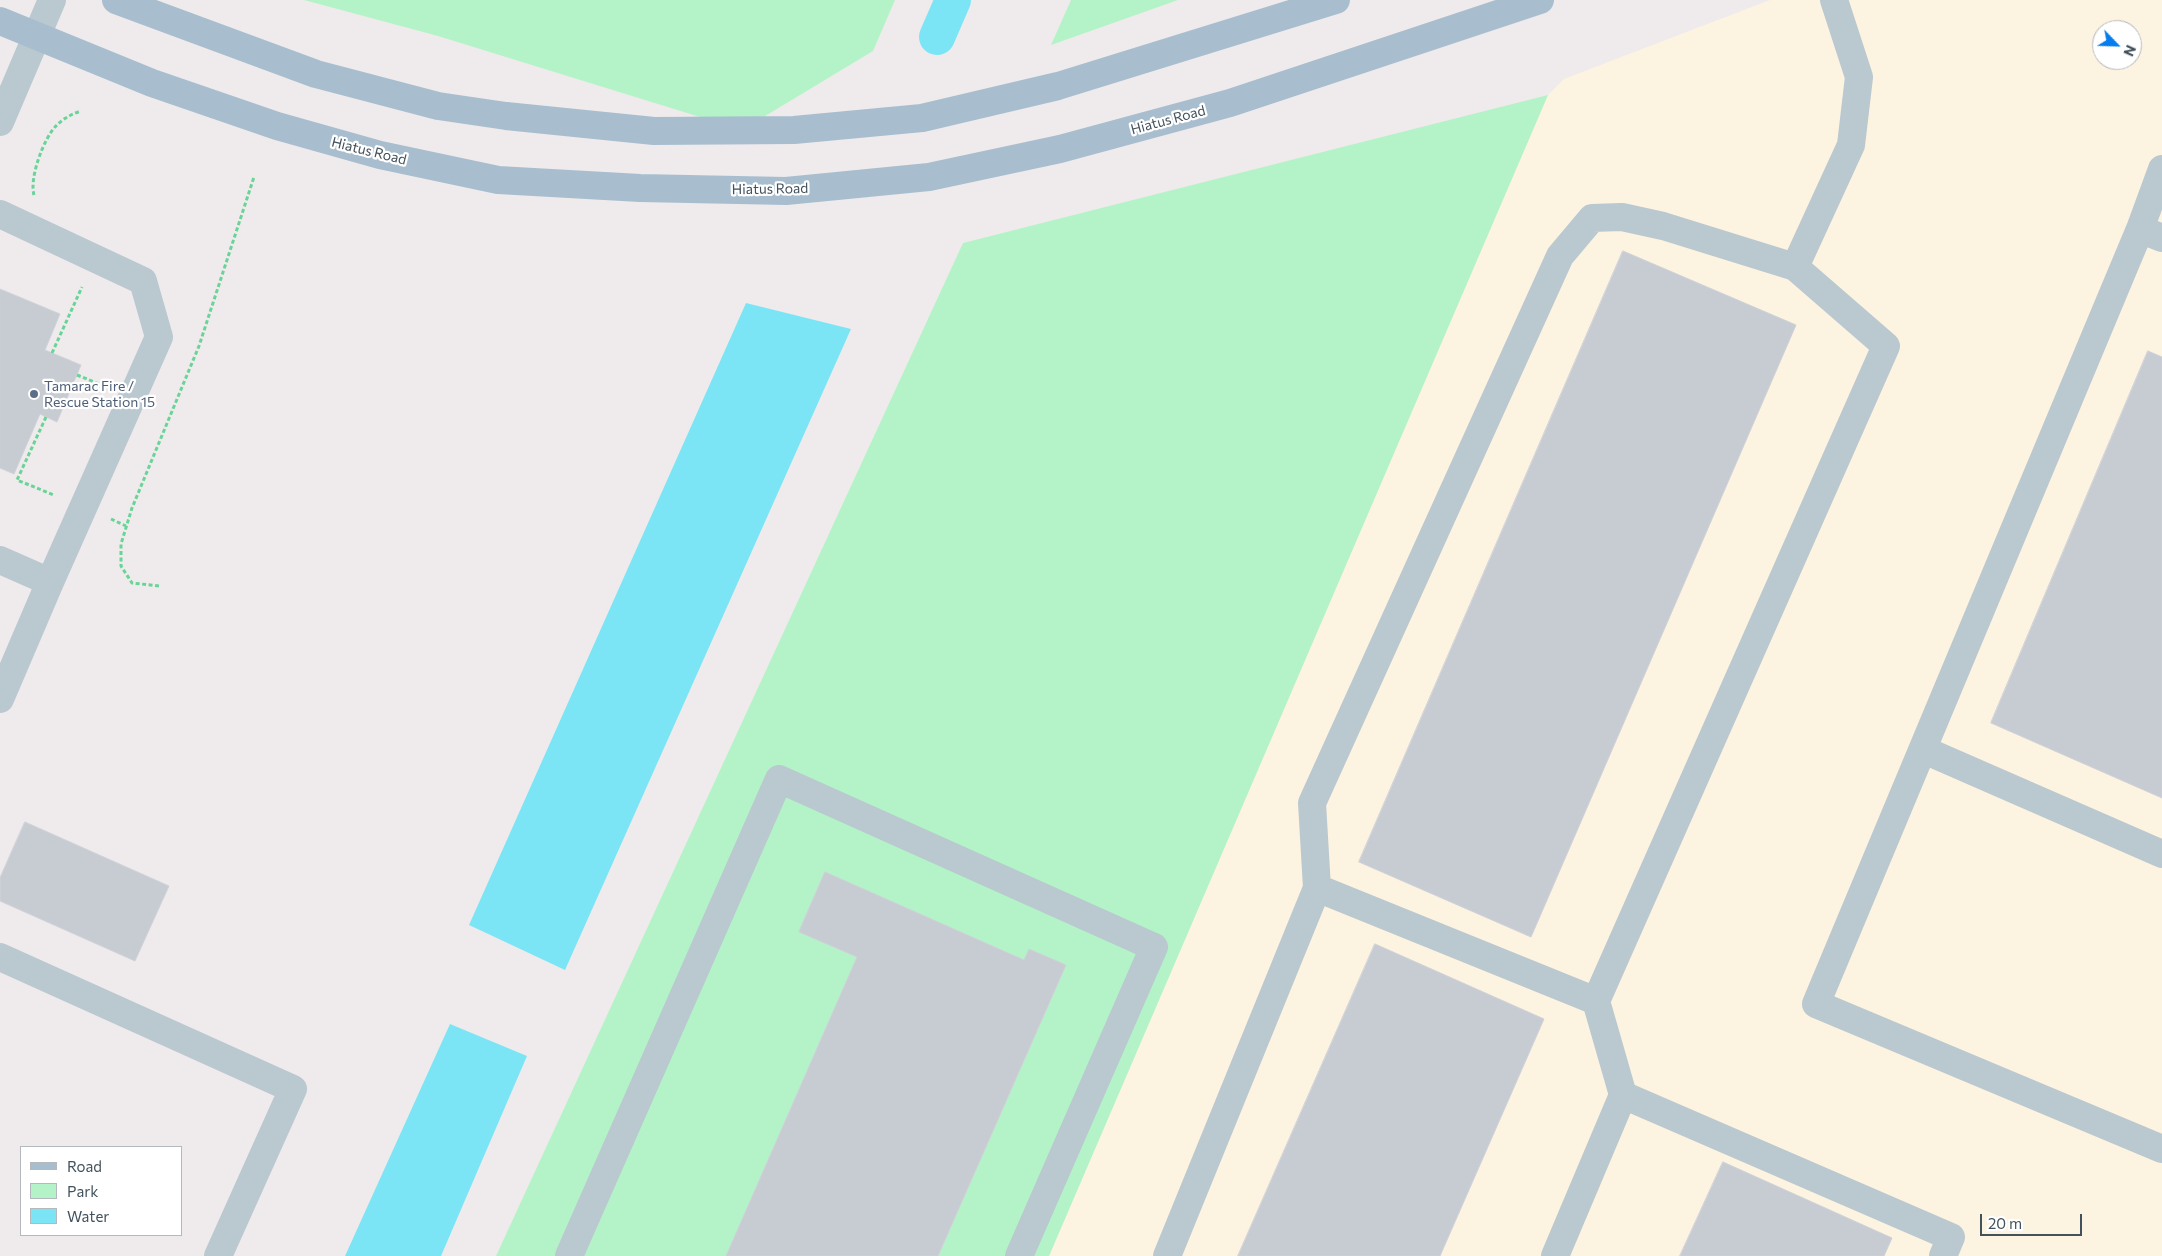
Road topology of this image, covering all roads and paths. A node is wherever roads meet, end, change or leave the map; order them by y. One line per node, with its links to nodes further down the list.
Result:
1 (52, 0): 7 (lane)
2 (116, 0): 3 (main road)
3 (1336, 0)
4 (1540, 0): 7 (main road, Hiatus Road)
5 (1834, 0): 15 (lane)
6 (0, 21): 7 (main road, Hiatus Road)
7 (36, 36): 9 (lane)
8 (81, 111): 12 (path)
9 (0, 122)
10 (2162, 169): 13 (lane)
11 (254, 178): 19 (path)
12 (8, 218): 14 (lane)
13 (2151, 233): 22 (lane)
14 (95, 258): 16 (path); 18 (lane)
15 (1795, 267): 24 (lane); 26 (lane)
16 (52, 353)
17 (0, 560): 18 (lane)
18 (50, 582): 20 (lane)
19 (159, 586)
20 (7, 662): 21 (lane)
21 (0, 698)
22 (1924, 750): 23 (lane); 28 (lane)
23 (2162, 854)
24 (1317, 888): 26 (lane); 32 (lane)
25 (0, 957): 29 (lane)
26 (1596, 1001): 27 (lane)
27 (1623, 1095): 33 (lane); 34 (lane)
28 (2162, 1149)
29 (218, 1256)
30 (569, 1256): 31 (lane)
31 (1019, 1256)
32 (1167, 1256)
33 (1555, 1256)
34 (1943, 1256)

